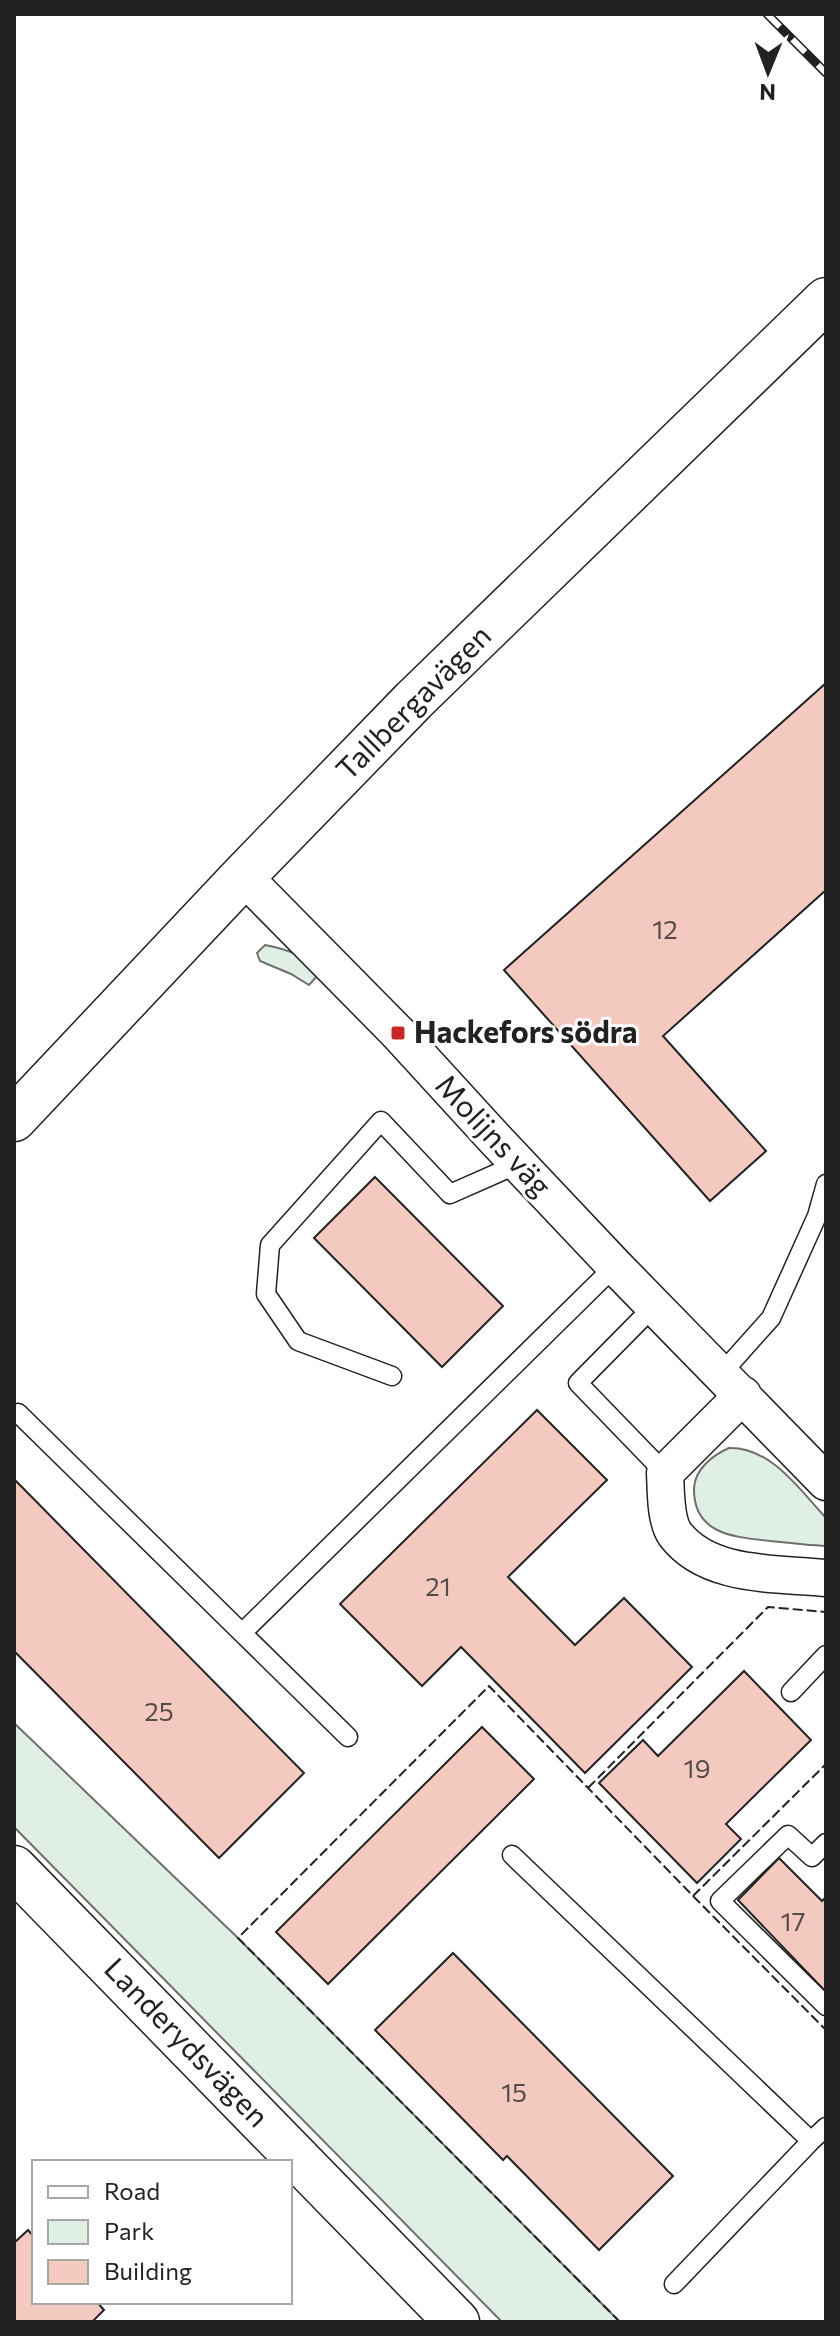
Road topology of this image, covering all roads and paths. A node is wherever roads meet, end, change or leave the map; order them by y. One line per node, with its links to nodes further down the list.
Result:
1 (826, 300): 2 (street, Tallbergavägen)
2 (243, 876): 3 (street, Tallbergavägen); 4 (street, Molijns väg)
3 (14, 1119)
4 (518, 1164): 6 (street, Molijns väg); 8 (lane)
5 (826, 1184): 9 (lane)
6 (615, 1266): 7 (street, Molijns väg); 14 (lane)
7 (655, 1305): 9 (street, Molijns väg); 11 (lane)
8 (392, 1376)
9 (732, 1384): 11 (street); 12 (street, Molijns väg)
10 (18, 1413): 14 (lane)
11 (665, 1473): 13 (street)
12 (826, 1482)
13 (826, 1578)
14 (242, 1633): 17 (lane)
15 (826, 1655): 16 (lane)
16 (791, 1692)
17 (348, 1737)
18 (826, 1843): 21 (lane)
19 (512, 1855): 23 (lane)
20 (14, 1868): 25 (street, Landerydsvägen)
21 (826, 2006)
22 (826, 2127): 23 (lane)
23 (811, 2141): 24 (lane)
24 (674, 2284)
25 (457, 2322)

